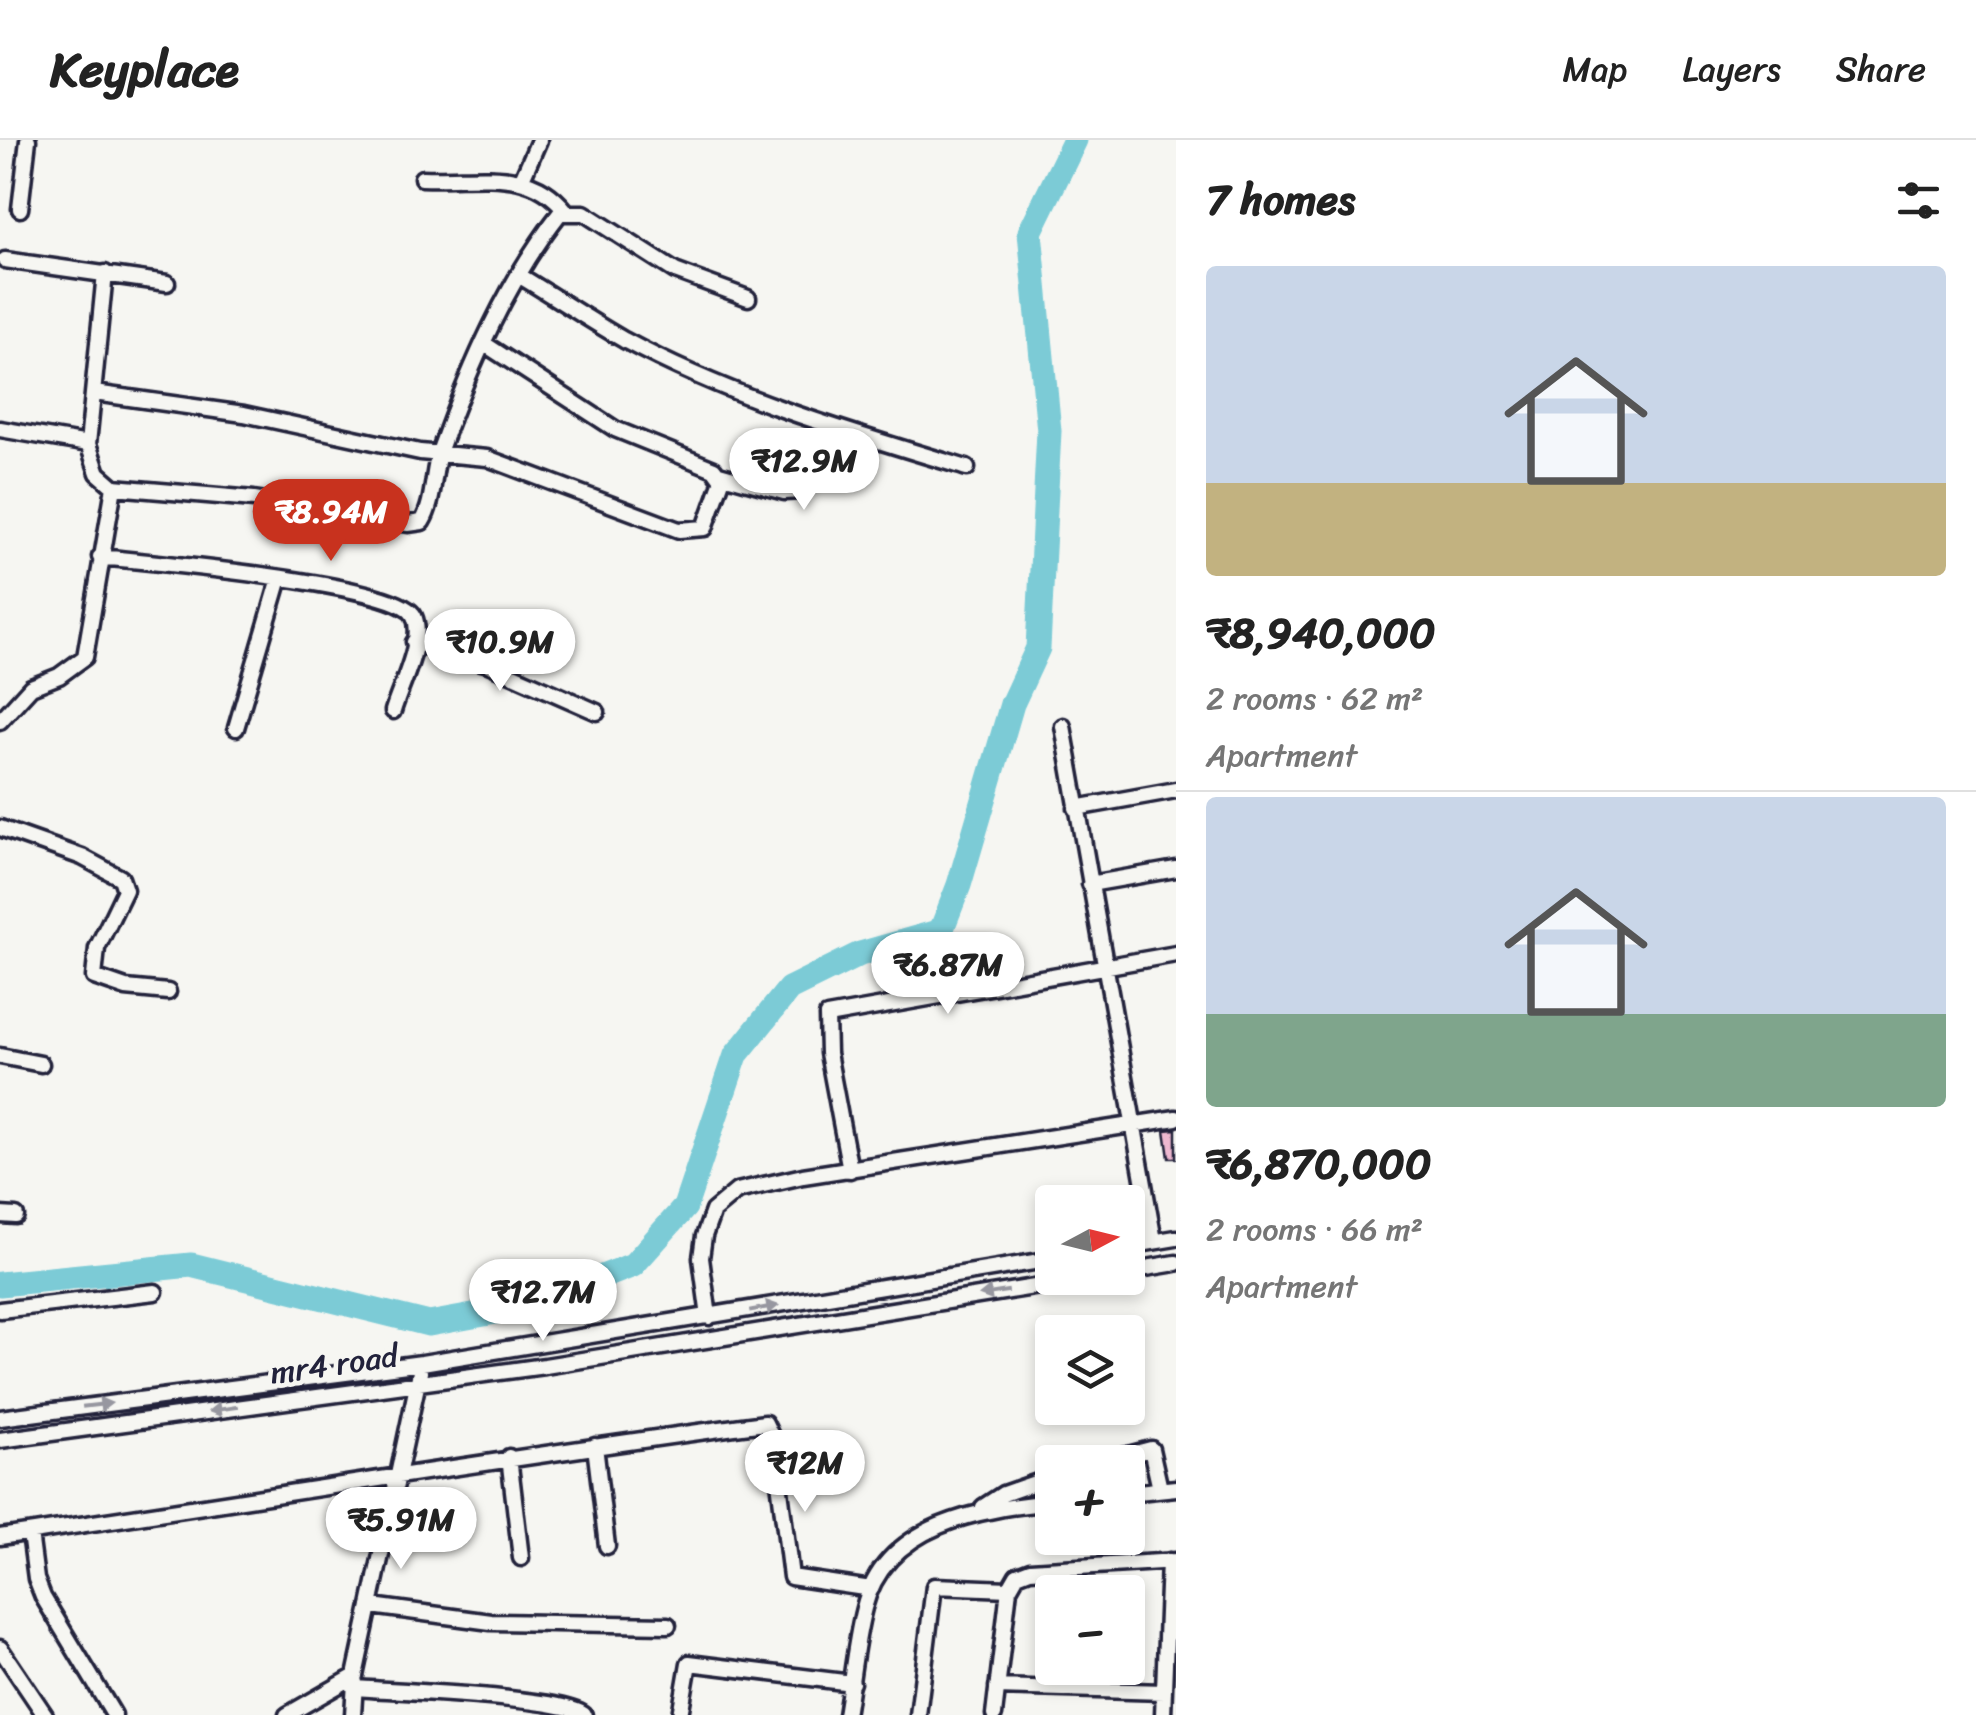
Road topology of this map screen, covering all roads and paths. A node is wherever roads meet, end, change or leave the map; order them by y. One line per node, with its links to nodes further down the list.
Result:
1 (28, 140): 5 (street)
2 (539, 140): 4 (street)
3 (422, 178): 4 (street)
4 (522, 178): 6 (street)
5 (20, 209)
6 (566, 211): 9 (street); 11 (street)
7 (5, 260): 8 (street)
8 (105, 273): 10 (street); 13 (street)
9 (520, 276): 12 (street); 14 (street)
10 (167, 283)
11 (748, 298)
12 (483, 343): 17 (street); 19 (street)
13 (94, 393): 16 (street); 17 (street)
14 (830, 426): 18 (street); 19 (street)
15 (0, 429): 16 (street)
16 (88, 444): 20 (street)
17 (438, 453): 19 (street); 20 (street)
18 (967, 468)
19 (719, 474)
20 (114, 487): 21 (street)
21 (100, 557): 22 (street); 26 (street)
22 (280, 578): 23 (street); 28 (street)
23 (414, 642): 24 (street); 25 (street)
24 (392, 712)
25 (597, 712)
26 (0, 721)
27 (1063, 726): 30 (street)
28 (236, 728)
29 (1176, 790): 30 (street)
30 (1076, 808): 33 (street)
31 (0, 828): 36 (street)
32 (1176, 869): 33 (street)
33 (1090, 884): 35 (street)
34 (1176, 954): 35 (street)
35 (1105, 968): 40 (street); 41 (street)
36 (168, 992)
37 (0, 1056): 38 (street)
38 (41, 1064)
39 (1176, 1118): 40 (street)
40 (1136, 1123): 41 (street); 43 (street)
41 (850, 1170): 51 (street)
42 (1176, 1238): 43 (street)
43 (1154, 1242): 44 (street)
44 (1145, 1243)
45 (1035, 1262): 51 (street, mr4 road, one-way to 45)
46 (1176, 1263): 47 (street)
47 (1145, 1268)
48 (1035, 1287): 53 (street, mr4 road, one-way to 53)
49 (156, 1292): 50 (street)
50 (0, 1310)
51 (710, 1317): 52 (street, mr4 road)
52 (422, 1363): 53 (street); 54 (street, mr4 road, one-way to 52)
53 (419, 1380): 55 (street, mr4 road, one-way to 55); 59 (street)
54 (0, 1418)
55 (0, 1440)
56 (596, 1446): 58 (street); 66 (street); 70 (street)
57 (1145, 1451): 61 (street)
58 (510, 1457): 59 (street); 67 (street)
59 (398, 1479): 64 (street); 71 (street)
60 (1035, 1483): 63 (street)
61 (1168, 1488)
62 (1035, 1504): 63 (street)
63 (974, 1512): 70 (street)
64 (30, 1533): 65 (street); 79 (street)
65 (0, 1537)
66 (607, 1546)
67 (521, 1558)
68 (1173, 1561): 69 (street); 77 (street)
69 (1009, 1589): 76 (street); 85 (street)
70 (871, 1590): 75 (street)
71 (372, 1606): 72 (street); 74 (street)
72 (668, 1626)
73 (1, 1652): 78 (street)
74 (355, 1682): 80 (street); 81 (street); 82 (street)
75 (852, 1683): 83 (street); 84 (street)
76 (997, 1686): 77 (street); 86 (street)
77 (1164, 1692): 87 (street)
78 (45, 1715)
79 (114, 1715)
80 (287, 1715)
81 (352, 1715)
82 (584, 1715)
83 (680, 1715)
84 (846, 1715)
85 (918, 1715)
86 (994, 1715)
87 (1163, 1715)

